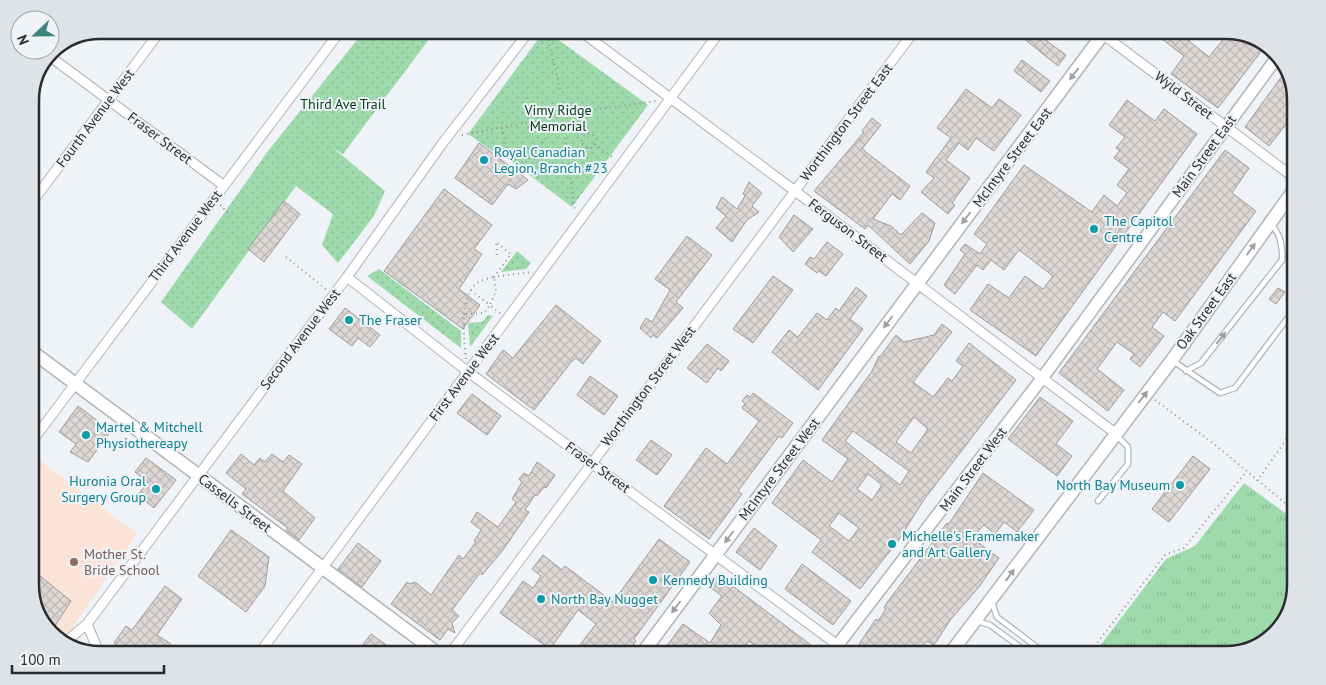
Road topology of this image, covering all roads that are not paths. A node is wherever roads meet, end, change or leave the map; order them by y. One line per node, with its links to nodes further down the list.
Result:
1 (153, 39): 12 (street, Fourth Avenue West)
2 (334, 39): 15 (street, Third Avenue West)
3 (523, 39): 20 (street, Second Avenue West)
4 (591, 39): 11 (street, Ferguson Street)
5 (714, 39): 11 (street, First Avenue West)
6 (908, 39): 16 (street, Worthington Street East)
7 (1097, 39): 21 (main road, McIntyre Street East, one-way to 21)
8 (1111, 39): 13 (street, Wyld Street)
9 (55, 60): 12 (street, Fraser Street)
10 (1274, 62): 13 (street, Main Street East)
11 (670, 98): 16 (street, Ferguson Street); 25 (street, First Avenue West)
12 (108, 100): 15 (street, Fraser Street); 17 (street, Fourth Avenue West)
13 (1226, 126): 14 (street, Wyld Street); 27 (street, Main Street East)
14 (1287, 172)
15 (223, 185): 28 (street, Third Avenue West)
16 (795, 191): 21 (street, Ferguson Street); 31 (street, Worthington Street West)
17 (39, 193)
18 (1287, 199): 19 (main road, Oak Street East)
19 (1269, 223): 24 (main road, Oak Street East, one-way to 19); 26 (lane, one-way to 19)
20 (347, 277): 25 (street, Fraser Street); 32 (street, Second Avenue West)
21 (917, 283): 27 (street, Ferguson Street); 34 (main road, McIntyre Street West, one-way to 34)
22 (1287, 320): 26 (lane)
23 (39, 357): 28 (main road, Cassells Street)
24 (1172, 360): 26 (lane); 30 (main road, Oak Street East, one-way to 24)
25 (467, 371): 31 (street, Fraser Street); 35 (street, First Avenue West)
26 (1186, 371)
27 (1043, 377): 30 (street, Ferguson Street); 40 (street, Main Street West)
28 (76, 384): 29 (street, Third Avenue West); 32 (main road, Cassells Street)
29 (39, 432)
30 (1115, 433): 33 (lane); 36 (main road, Oak Street East, one-way to 30)
31 (592, 462): 34 (street, Fraser Street); 44 (street, Worthington Street West)
32 (198, 475): 35 (main road, Cassells Street); 38 (street, Second Avenue West)
33 (1098, 502)
34 (716, 554): 40 (street, Fraser Street); 45 (main road, McIntyre Street West, one-way to 45)
35 (322, 569): 42 (street, First Avenue West); 43 (main road, Cassells Street)
36 (991, 601): 37 (main road, Oak Street East); 49 (lane)
37 (975, 621): 47 (main road, Oak Street East); 48 (lane)
38 (87, 624): 39 (street, Second Avenue West); 41 (street)
39 (70, 638)
40 (838, 644): 46 (street, Fraser Street)
41 (96, 646)
42 (265, 646)
43 (428, 646)
44 (456, 646)
45 (648, 646)
46 (841, 646)
47 (956, 646)
48 (1019, 646)
49 (1035, 646)

